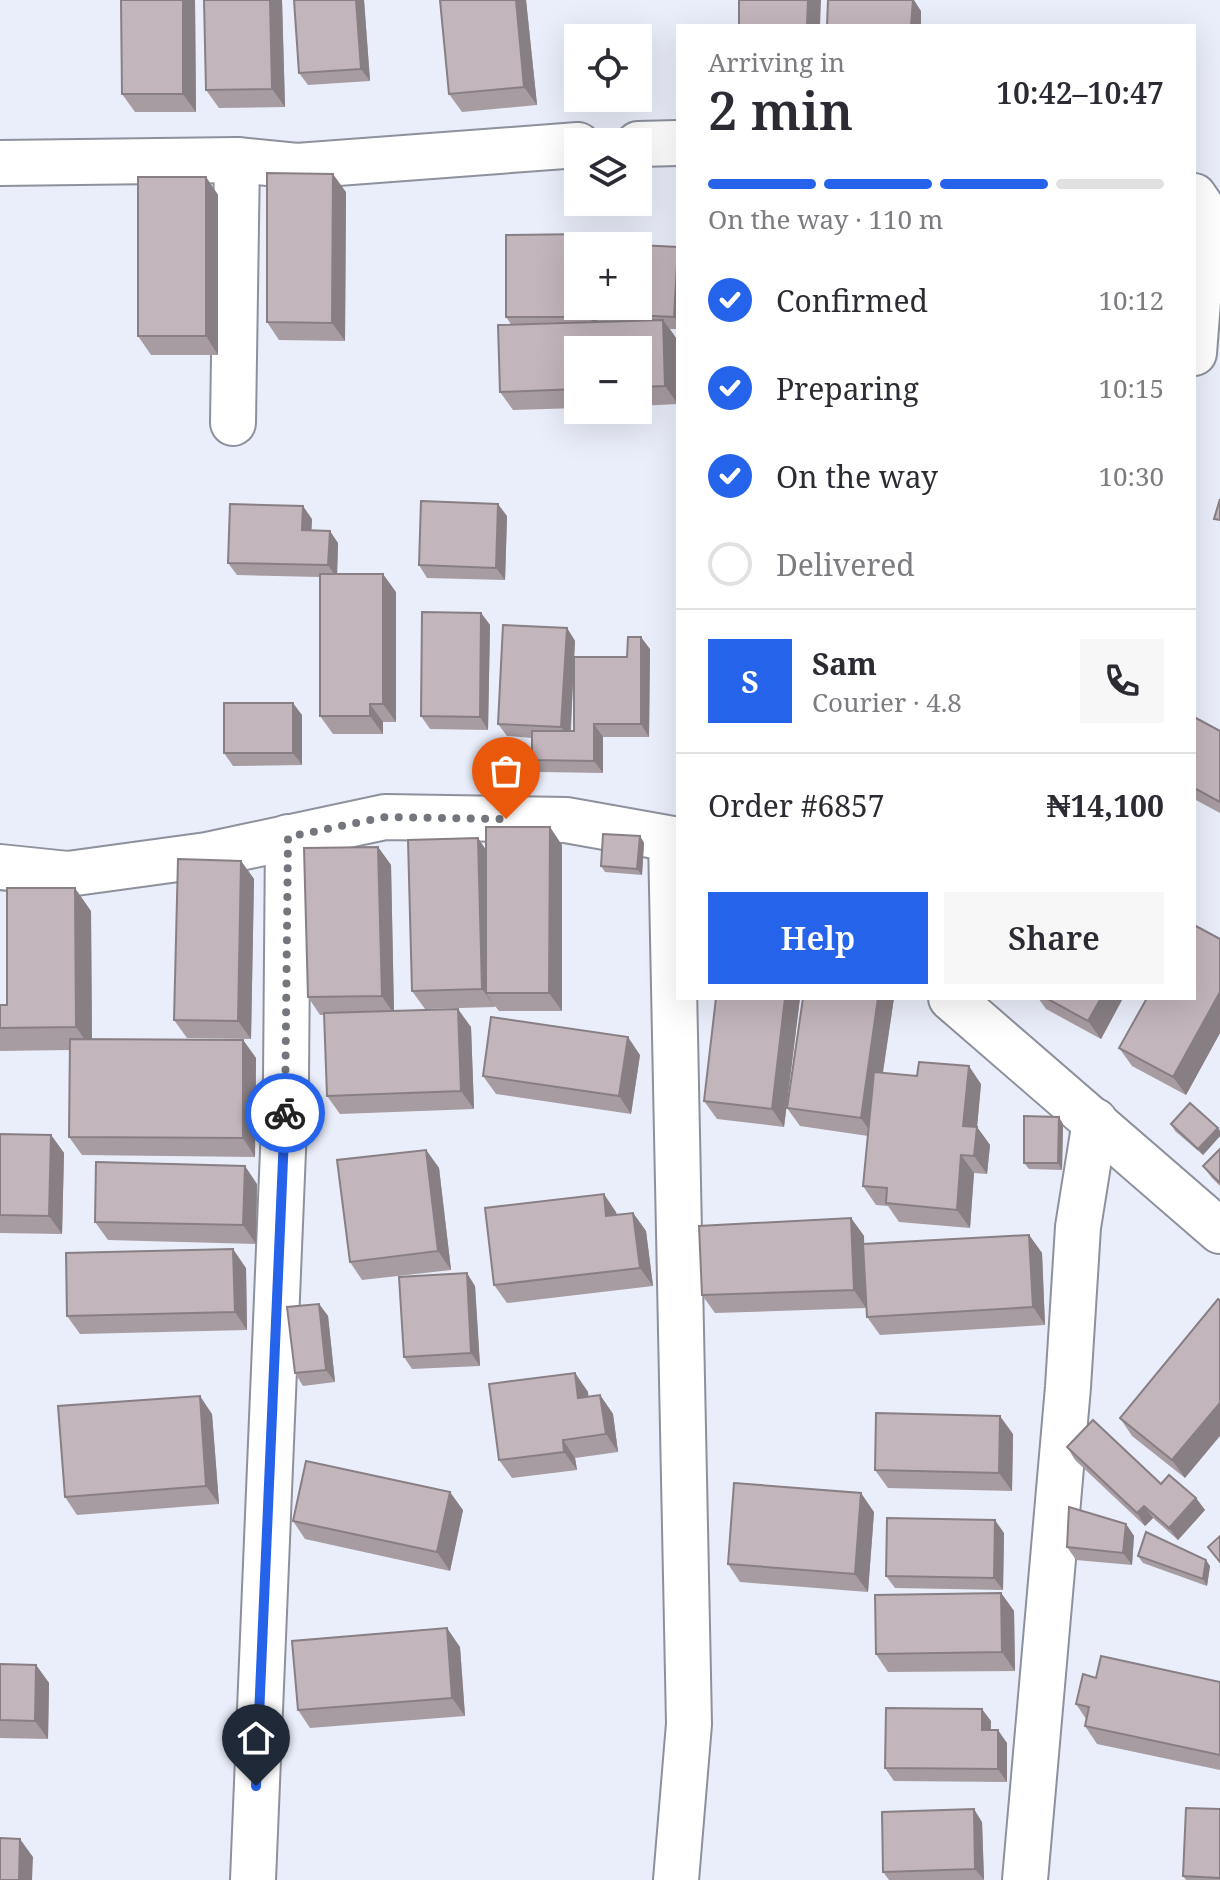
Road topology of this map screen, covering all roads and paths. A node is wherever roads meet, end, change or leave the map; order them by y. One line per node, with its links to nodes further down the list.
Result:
1 (676, 143): 2 (street)
2 (652, 144)
3 (564, 146): 4 (street)
4 (237, 160): 5 (street); 8 (street)
5 (0, 163)
6 (1196, 199): 7 (street)
7 (1196, 327)
8 (233, 423)
9 (288, 837): 10 (street); 11 (street); 18 (street)
10 (674, 839): 12 (street)
11 (0, 867)
12 (676, 957)
13 (677, 1000): 19 (street)
14 (957, 1000): 15 (street)
15 (991, 1012): 16 (street)
16 (1095, 1121): 17 (street); 20 (street)
17 (1220, 1231)
18 (253, 1880)
19 (676, 1880)
20 (1025, 1880)

